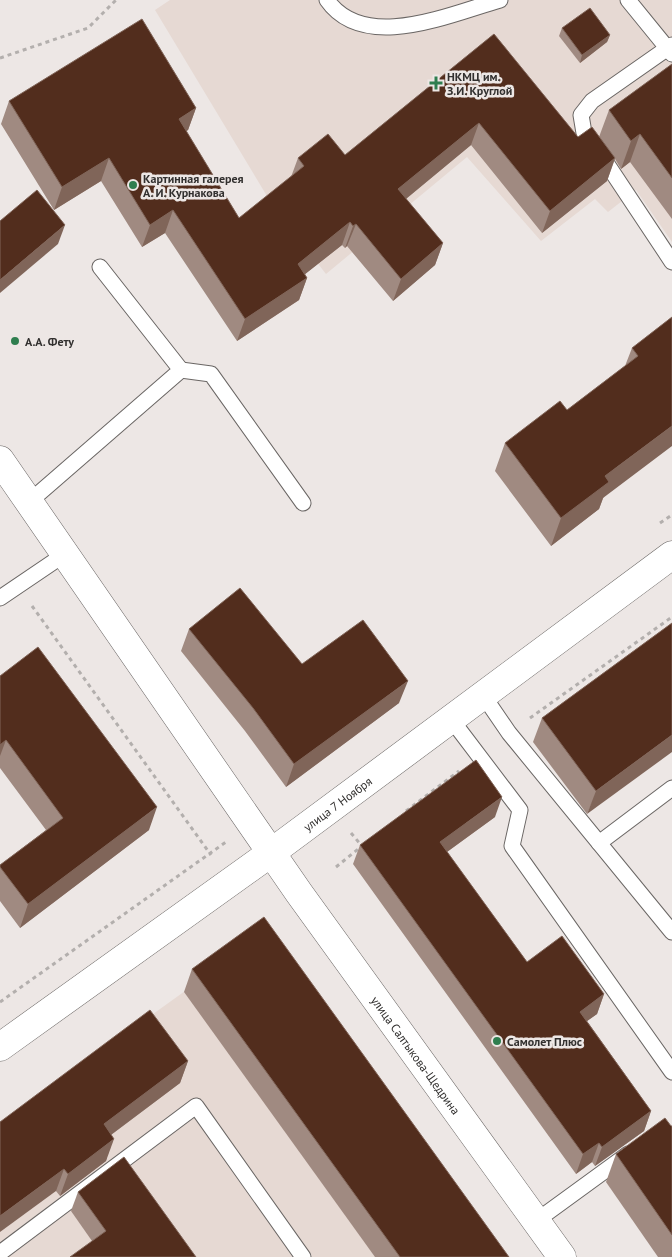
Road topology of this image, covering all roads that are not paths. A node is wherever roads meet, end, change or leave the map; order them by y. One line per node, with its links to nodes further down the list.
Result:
1 (327, 0): 2 (lane)
2 (500, 0)
3 (628, 0): 4 (lane)
4 (670, 49): 5 (lane)
5 (672, 262)
6 (100, 267): 7 (lane)
7 (181, 370): 9 (lane); 10 (lane)
8 (0, 460): 9 (street, улица Салтыкова-Щедрина)
9 (29, 502): 11 (street, улица Салтыкова-Щедрина)
10 (303, 503)
11 (65, 554): 13 (lane); 18 (street, улица Салтыкова-Щедрина)
12 (672, 555): 14 (street, улица 7 Ноября)
13 (0, 598)
14 (483, 695): 15 (street, улица 7 Ноября); 17 (lane)
15 (451, 719): 18 (street, улица 7 Ноября); 21 (lane)
16 (672, 788): 17 (lane)
17 (599, 843): 19 (lane)
18 (272, 852): 20 (street, улица 7 Ноября); 23 (street, улица Салтыкова-Щедрина)
19 (672, 932)
20 (0, 1047)
21 (672, 1072)
22 (640, 1145): 23 (lane)
23 (536, 1221): 26 (street, улица Салтыкова-Щедрина)
24 (0, 1253): 25 (lane)
25 (303, 1257)
26 (562, 1257)

